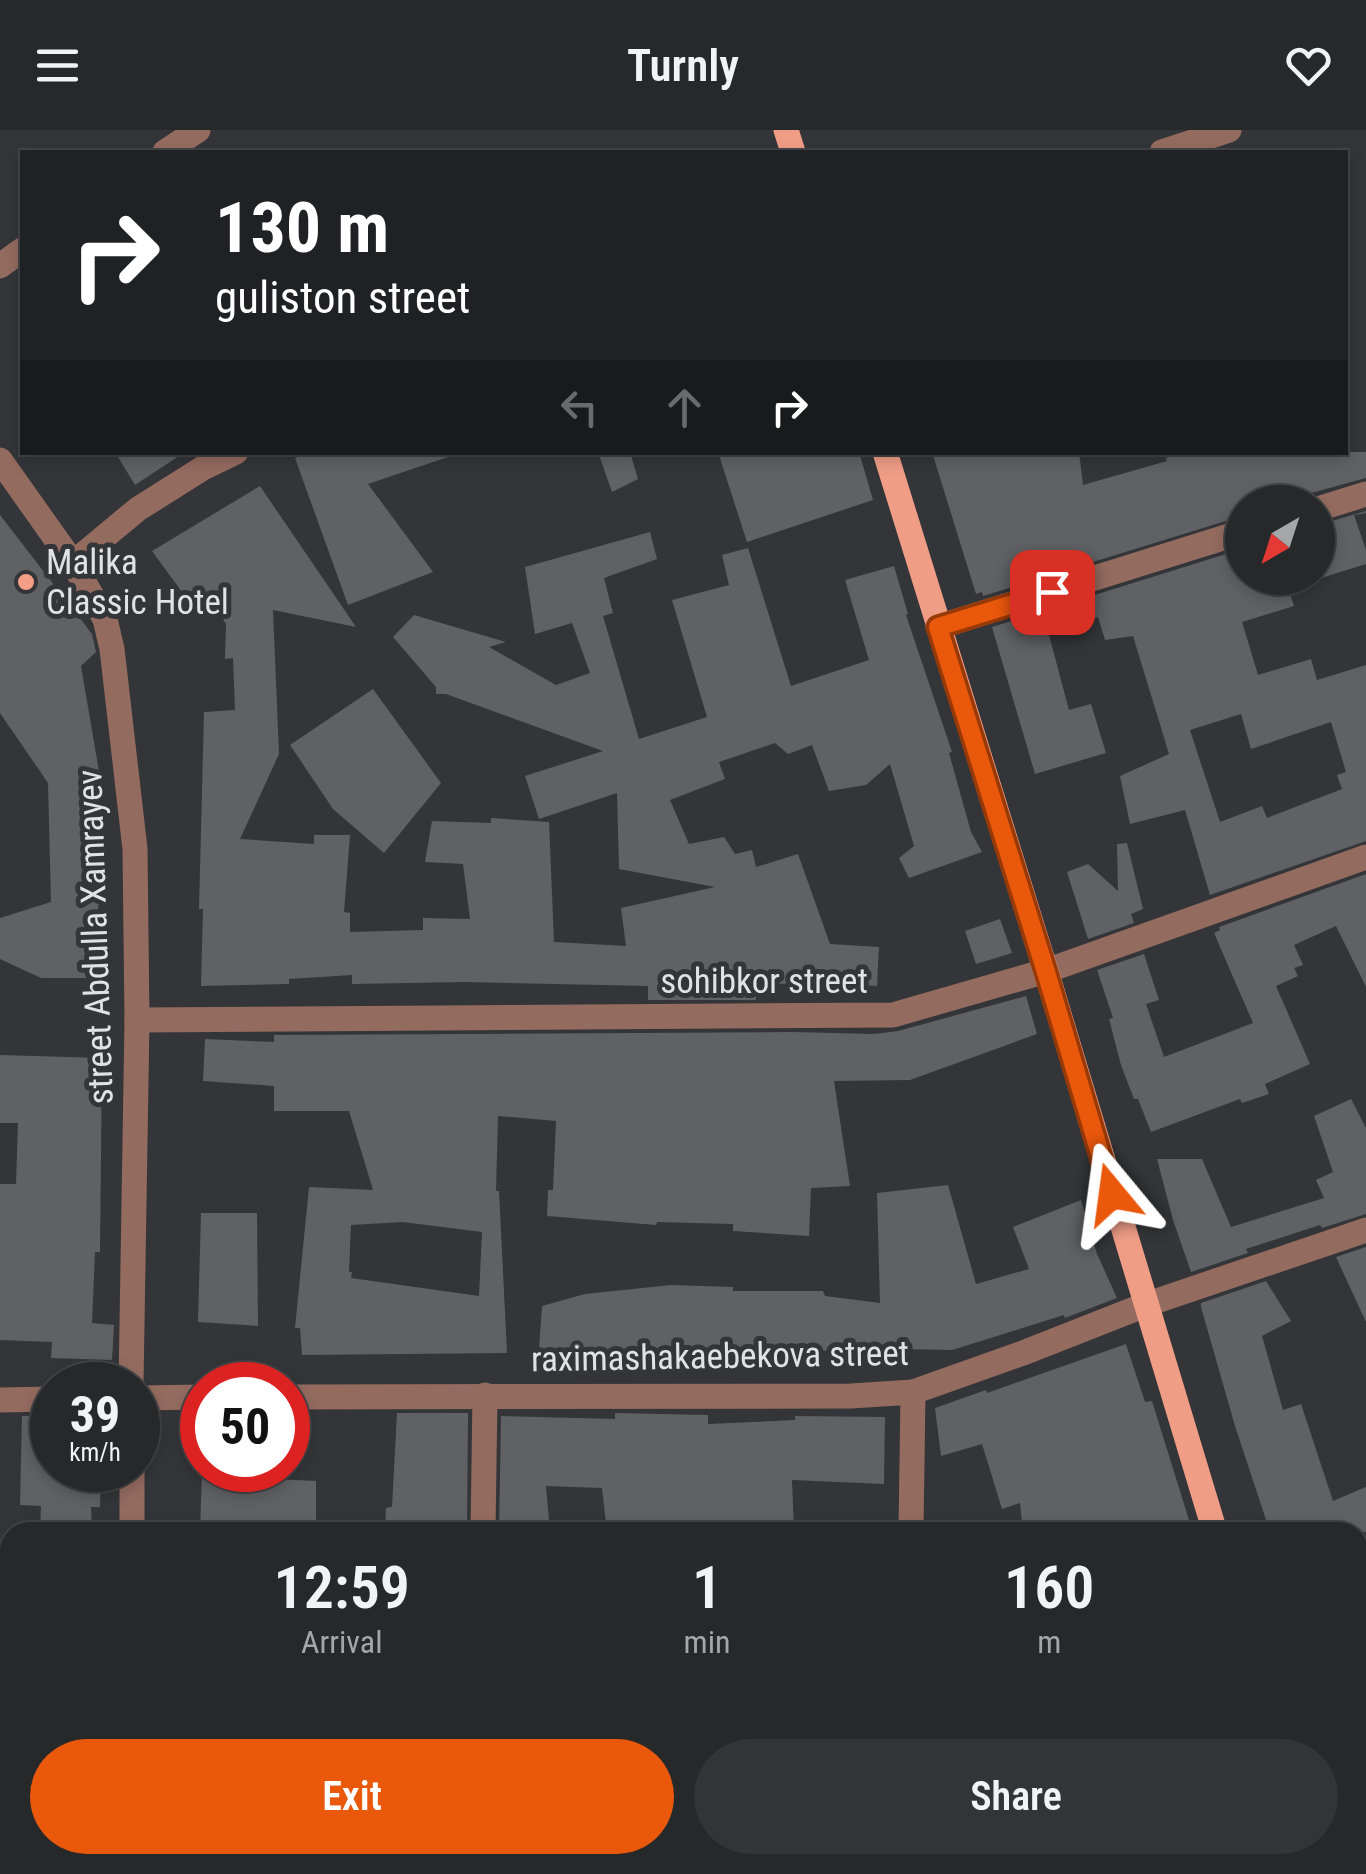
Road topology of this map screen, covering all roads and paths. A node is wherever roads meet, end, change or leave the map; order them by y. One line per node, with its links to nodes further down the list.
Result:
1 (198, 130): 3 (street)
2 (1228, 130): 4 (street)
3 (168, 150)
4 (1168, 150)
5 (230, 455): 11 (street)
6 (886, 455): 12 (main road)
7 (0, 460): 11 (street, street Abdulla Xamrayev)
8 (1366, 494): 9 (street)
9 (1335, 504)
10 (1225, 537): 12 (street)
11 (72, 563): 15 (street, street Abdulla Xamrayev)
12 (938, 627): 14 (main road)
13 (1366, 857): 14 (street, sohibkor street)
14 (1046, 972): 15 (street, sohibkor street); 17 (main road)
15 (137, 1020): 18 (street, street Abdulla Xamrayev)
16 (1366, 1230): 17 (street, raximashakaebekova street)
17 (1145, 1305): 19 (street, raximashakaebekova street); 28 (main road)
18 (131, 1362)
19 (912, 1392): 20 (street, raximashakaebekova street); 27 (street)
20 (485, 1395): 21 (street, raximashakaebekova street); 26 (street)
21 (310, 1397)
22 (30, 1399): 23 (street)
23 (0, 1400)
24 (132, 1492): 25 (street)
25 (132, 1522)
26 (483, 1522)
27 (912, 1522)
28 (1211, 1522)

